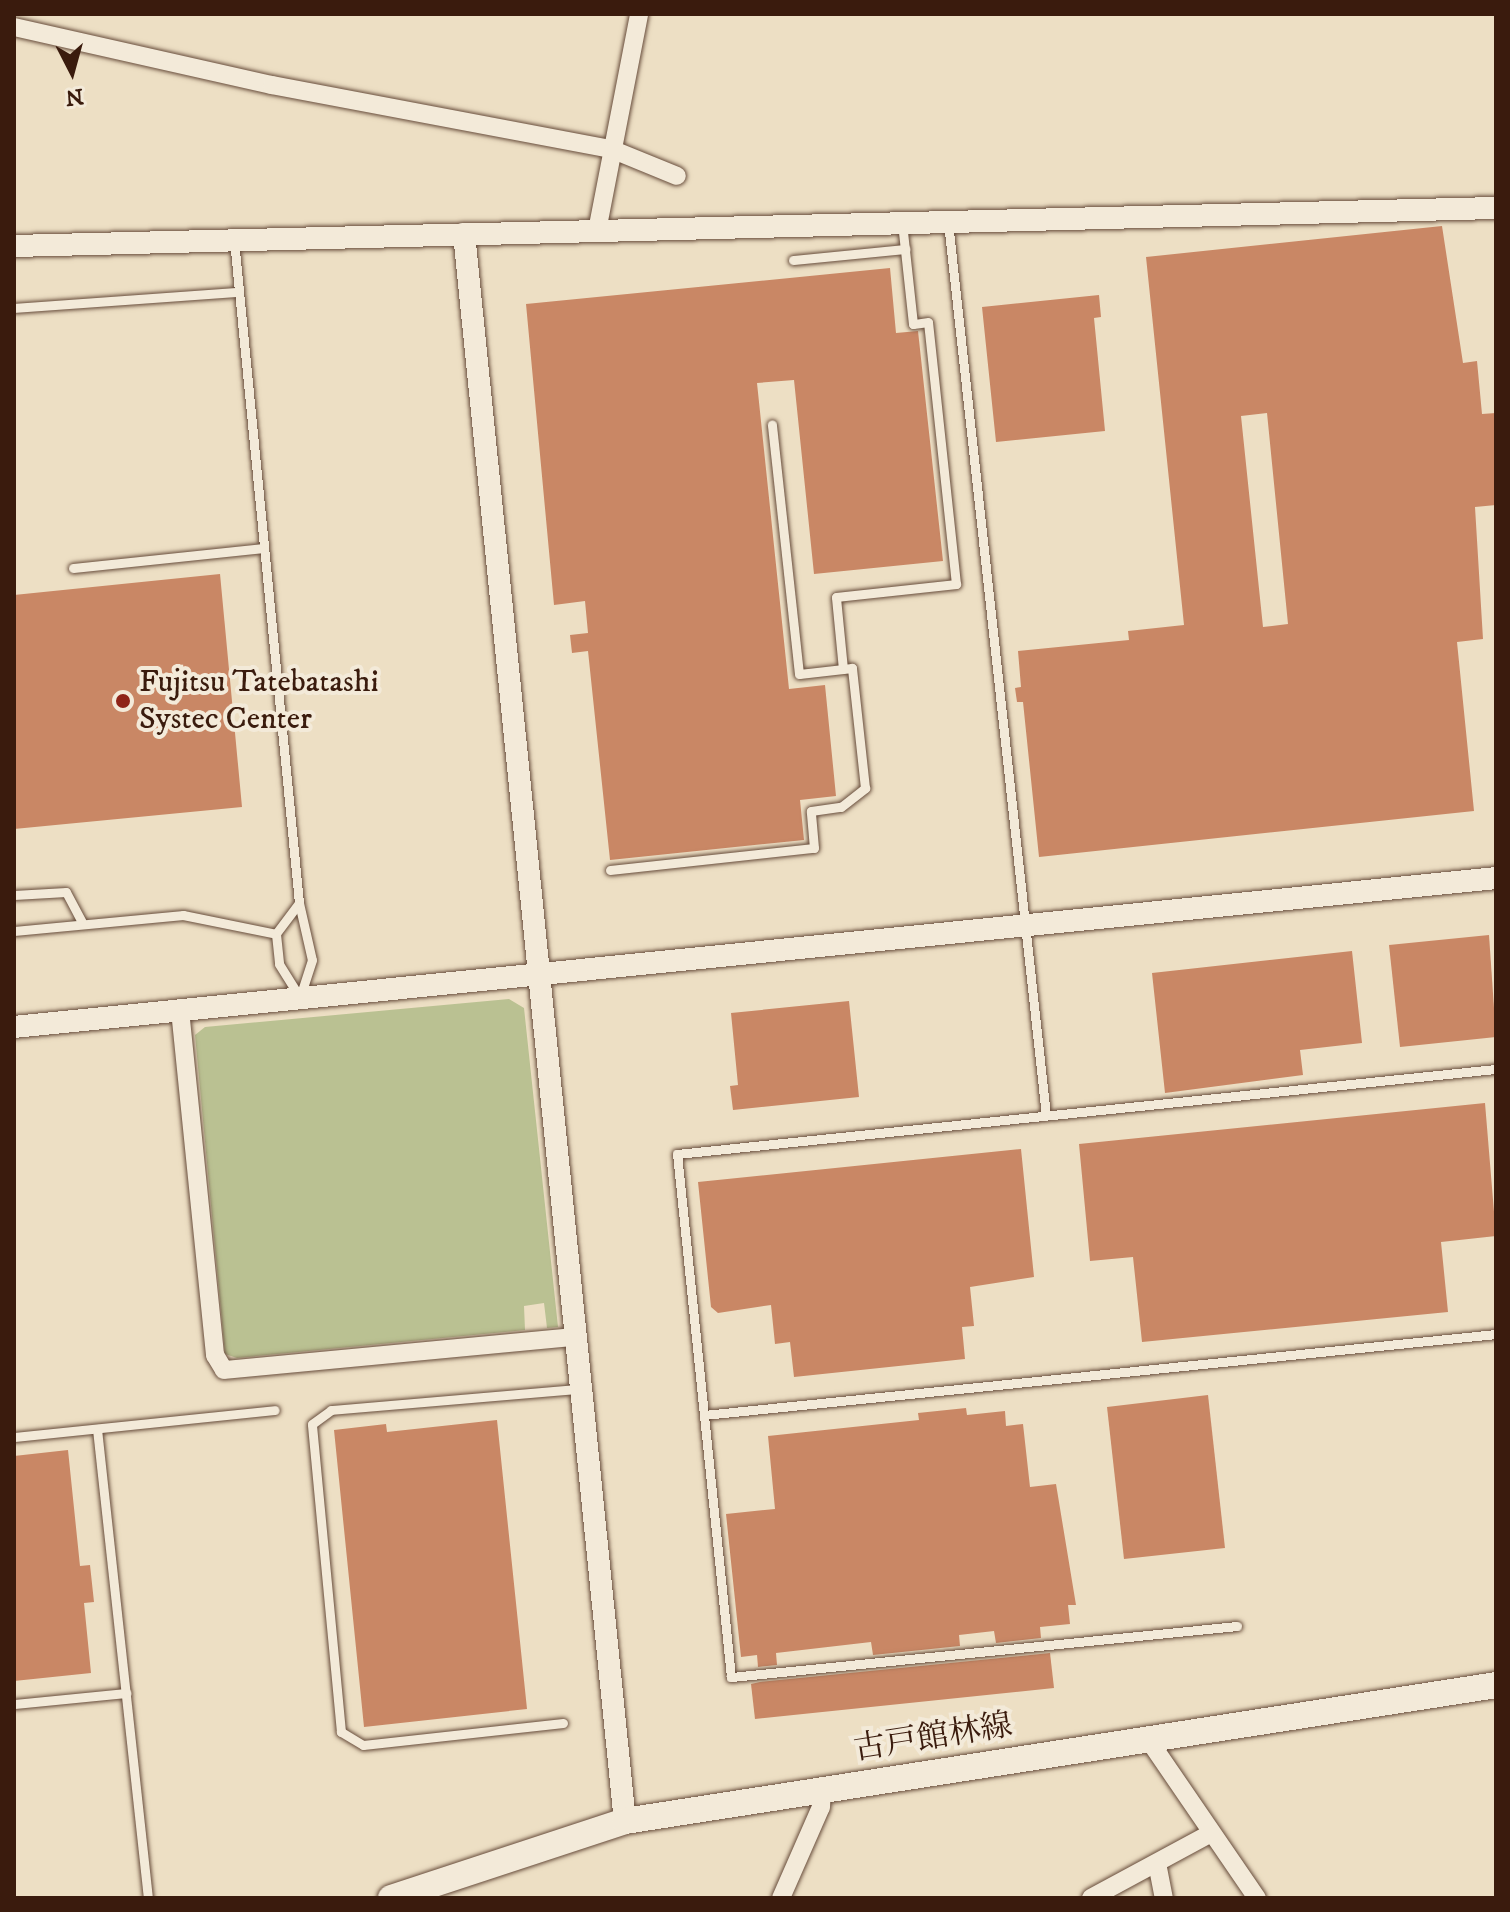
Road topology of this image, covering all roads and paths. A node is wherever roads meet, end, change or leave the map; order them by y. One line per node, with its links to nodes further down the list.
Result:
1 (639, 14): 3 (street)
2 (14, 27): 3 (street)
3 (611, 149): 4 (street); 8 (street)
4 (677, 176)
5 (1496, 208): 6 (street)
6 (948, 222): 7 (street); 25 (lane)
7 (902, 223): 8 (street); 12 (lane)
8 (597, 231): 9 (street)
9 (464, 234): 10 (street); 28 (street)
10 (234, 240): 11 (street); 14 (lane)
11 (14, 246)
12 (905, 249): 13 (lane); 19 (lane)
13 (793, 260)
14 (238, 292): 15 (lane); 17 (lane)
15 (14, 308)
16 (772, 424): 19 (lane)
17 (264, 548): 18 (lane); 23 (lane)
18 (73, 568)
19 (843, 669): 20 (lane)
20 (610, 870)
21 (1496, 878): 25 (street)
22 (14, 895): 24 (lane)
23 (299, 903): 27 (lane); 29 (lane)
24 (83, 924): 26 (lane); 27 (lane)
25 (1027, 927): 28 (street); 33 (lane)
26 (14, 931)
27 (276, 934): 29 (lane)
28 (537, 974): 29 (street); 35 (street)
29 (300, 998): 30 (street)
30 (180, 1010): 31 (street); 35 (street)
31 (14, 1027)
32 (1496, 1069): 33 (lane)
33 (1046, 1115): 38 (lane)
34 (1496, 1334): 38 (lane)
35 (573, 1337): 36 (street)
36 (578, 1389): 45 (lane); 48 (street)
37 (275, 1410): 39 (lane)
38 (704, 1415): 41 (lane)
39 (97, 1429): 40 (lane); 43 (lane)
40 (14, 1437)
41 (1237, 1626)
42 (1496, 1685): 46 (main road, 古戸館林線)
43 (126, 1693): 44 (lane); 51 (lane)
44 (14, 1704)
45 (563, 1723)
46 (1148, 1739): 47 (main road, 古戸館林線); 49 (street)
47 (822, 1790): 48 (main road, 古戸館林線); 53 (street)
48 (625, 1821): 52 (main road, 古戸館林線)
49 (1211, 1833): 50 (street); 56 (street)
50 (1157, 1863): 54 (street); 55 (street)
51 (148, 1898)
52 (391, 1898)
53 (781, 1898)
54 (1091, 1898)
55 (1164, 1898)
56 (1257, 1898)

